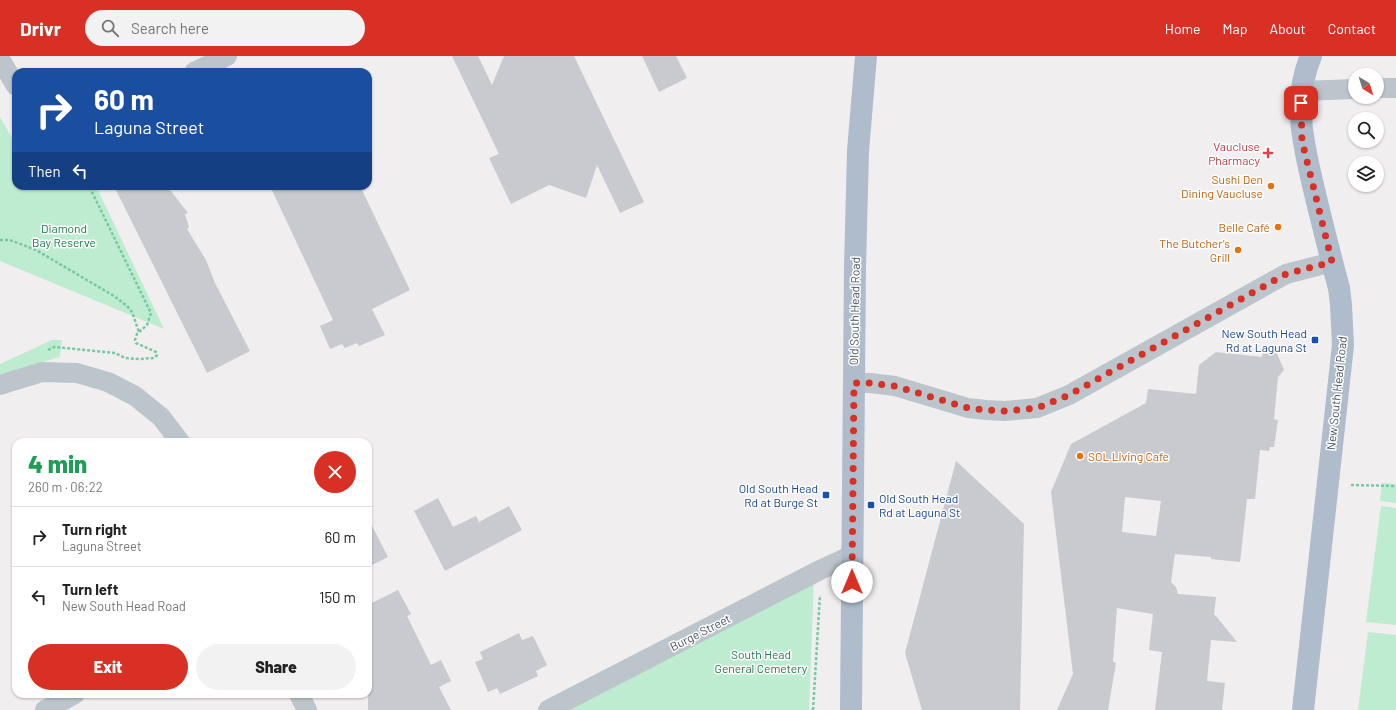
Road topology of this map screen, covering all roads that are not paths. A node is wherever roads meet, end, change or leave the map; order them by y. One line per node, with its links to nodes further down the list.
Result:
1 (227, 56): 5 (street)
2 (866, 56): 12 (main road, Old South Head Road)
3 (1311, 56): 10 (main road, New South Head Road)
4 (0, 58): 6 (street)
5 (202, 68)
6 (12, 79)
7 (1384, 88): 8 (street)
8 (1396, 88)
9 (1348, 89): 10 (street)
10 (1302, 91): 11 (main road, New South Head Road)
11 (1332, 262): 12 (street); 22 (main road, New South Head Road)
12 (854, 383): 15 (main road, Old South Head Road)
13 (0, 385): 14 (street)
14 (177, 438)
15 (852, 555): 20 (street, Burge Street); 21 (main road, Old South Head Road)
16 (68, 698): 18 (street)
17 (301, 698): 19 (street)
18 (45, 710)
19 (307, 710)
20 (548, 710)
21 (851, 710)
22 (1303, 710)

